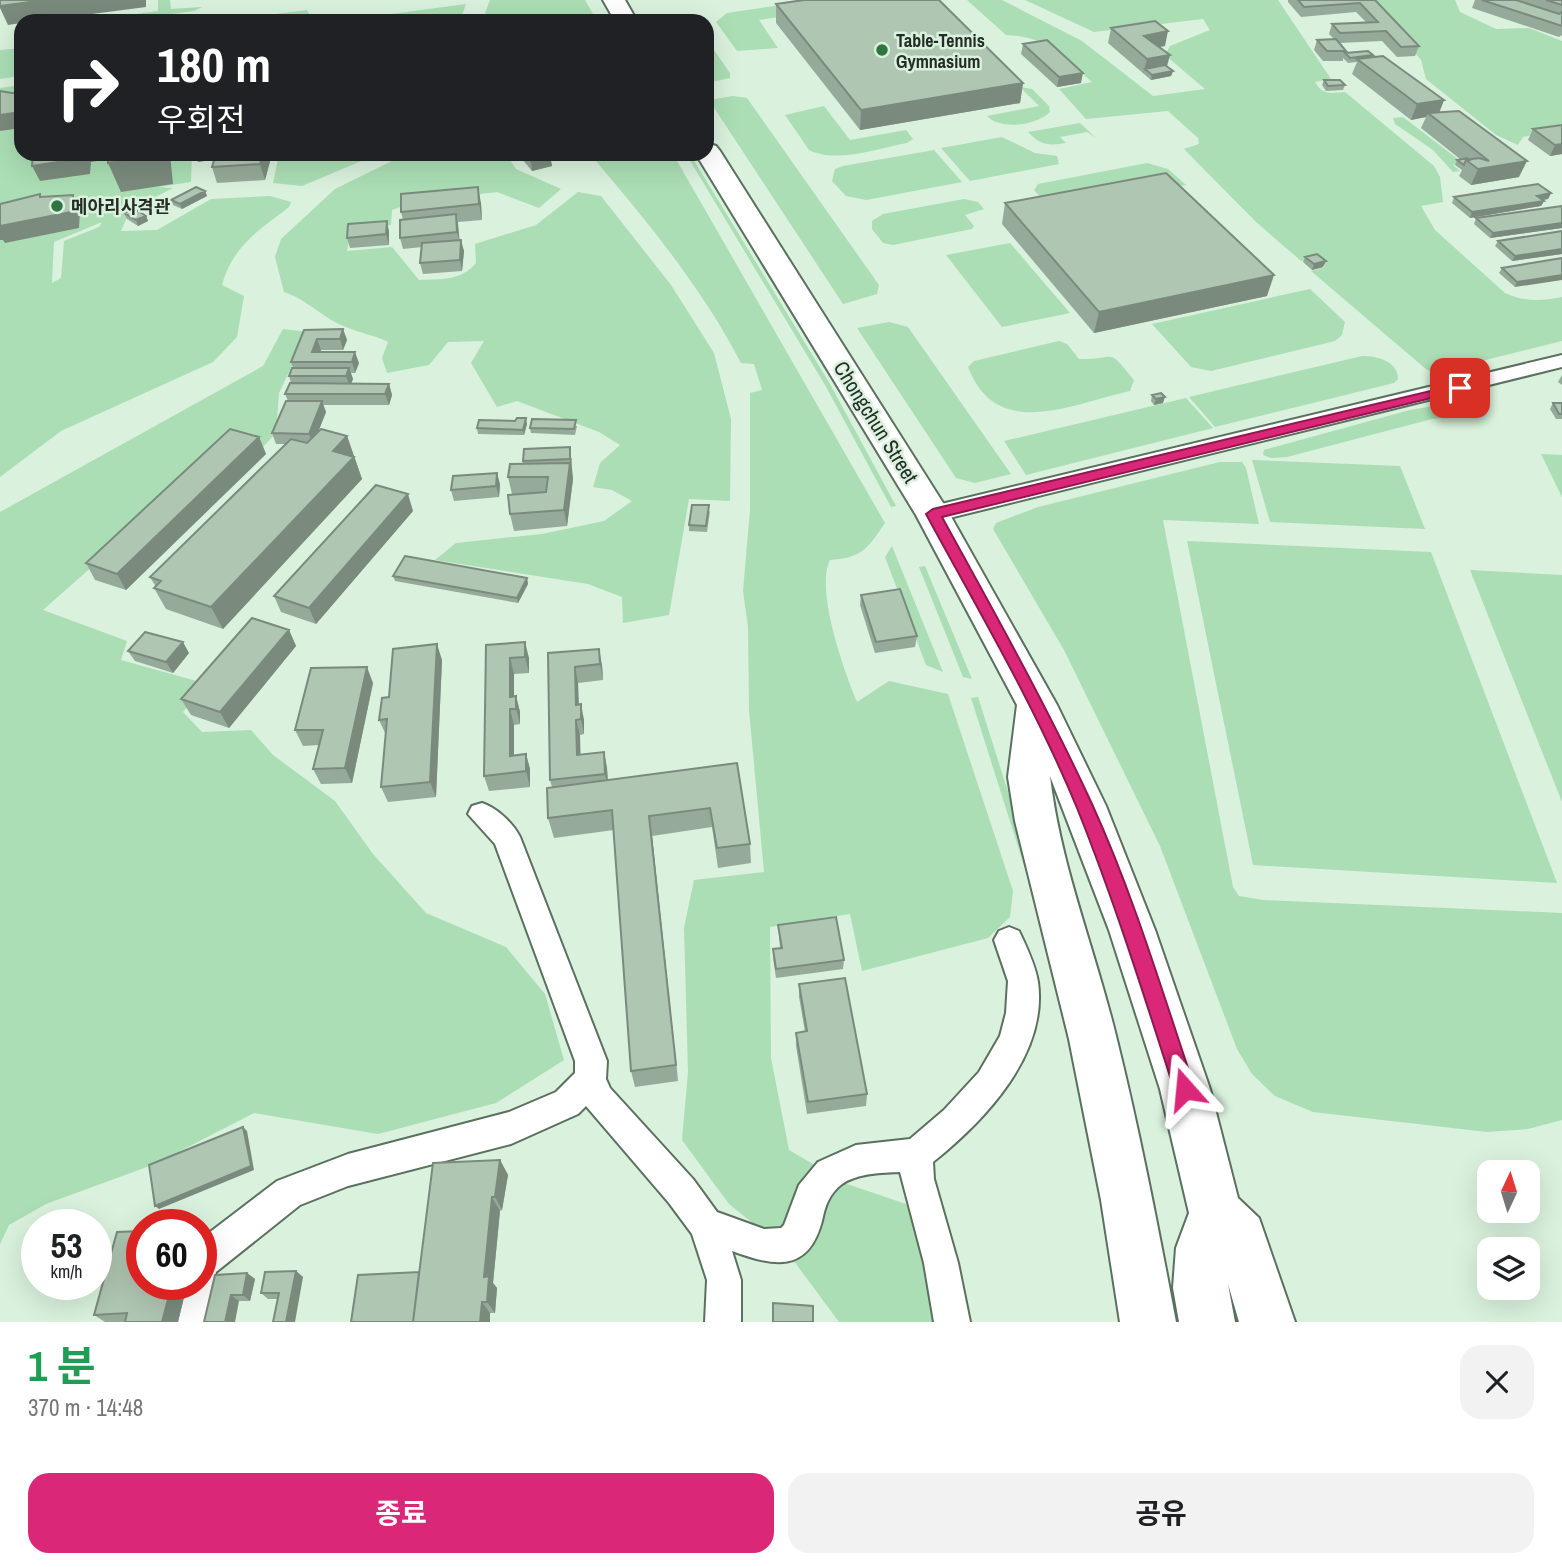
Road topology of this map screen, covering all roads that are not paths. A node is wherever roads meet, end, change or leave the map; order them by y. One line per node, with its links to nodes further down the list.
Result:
1 (713, 161): 3 (main road, Chongchun Street)
2 (1562, 361): 3 (street)
3 (933, 514): 4 (main road, Chongchun Street)
4 (1037, 705): 10 (main road, Chongchun Street); 16 (main road)
5 (482, 814): 7 (street)
6 (1009, 940): 8 (street)
7 (590, 1080): 9 (street); 11 (street)
8 (916, 1155): 9 (street); 15 (street)
9 (706, 1225): 14 (street)
10 (1230, 1234): 17 (main road); 18 (main road, Chongchun Street)
11 (217, 1250)
12 (193, 1300): 13 (street)
13 (187, 1322)
14 (723, 1322)
15 (952, 1322)
16 (1148, 1322)
17 (1207, 1322)
18 (1267, 1322)

